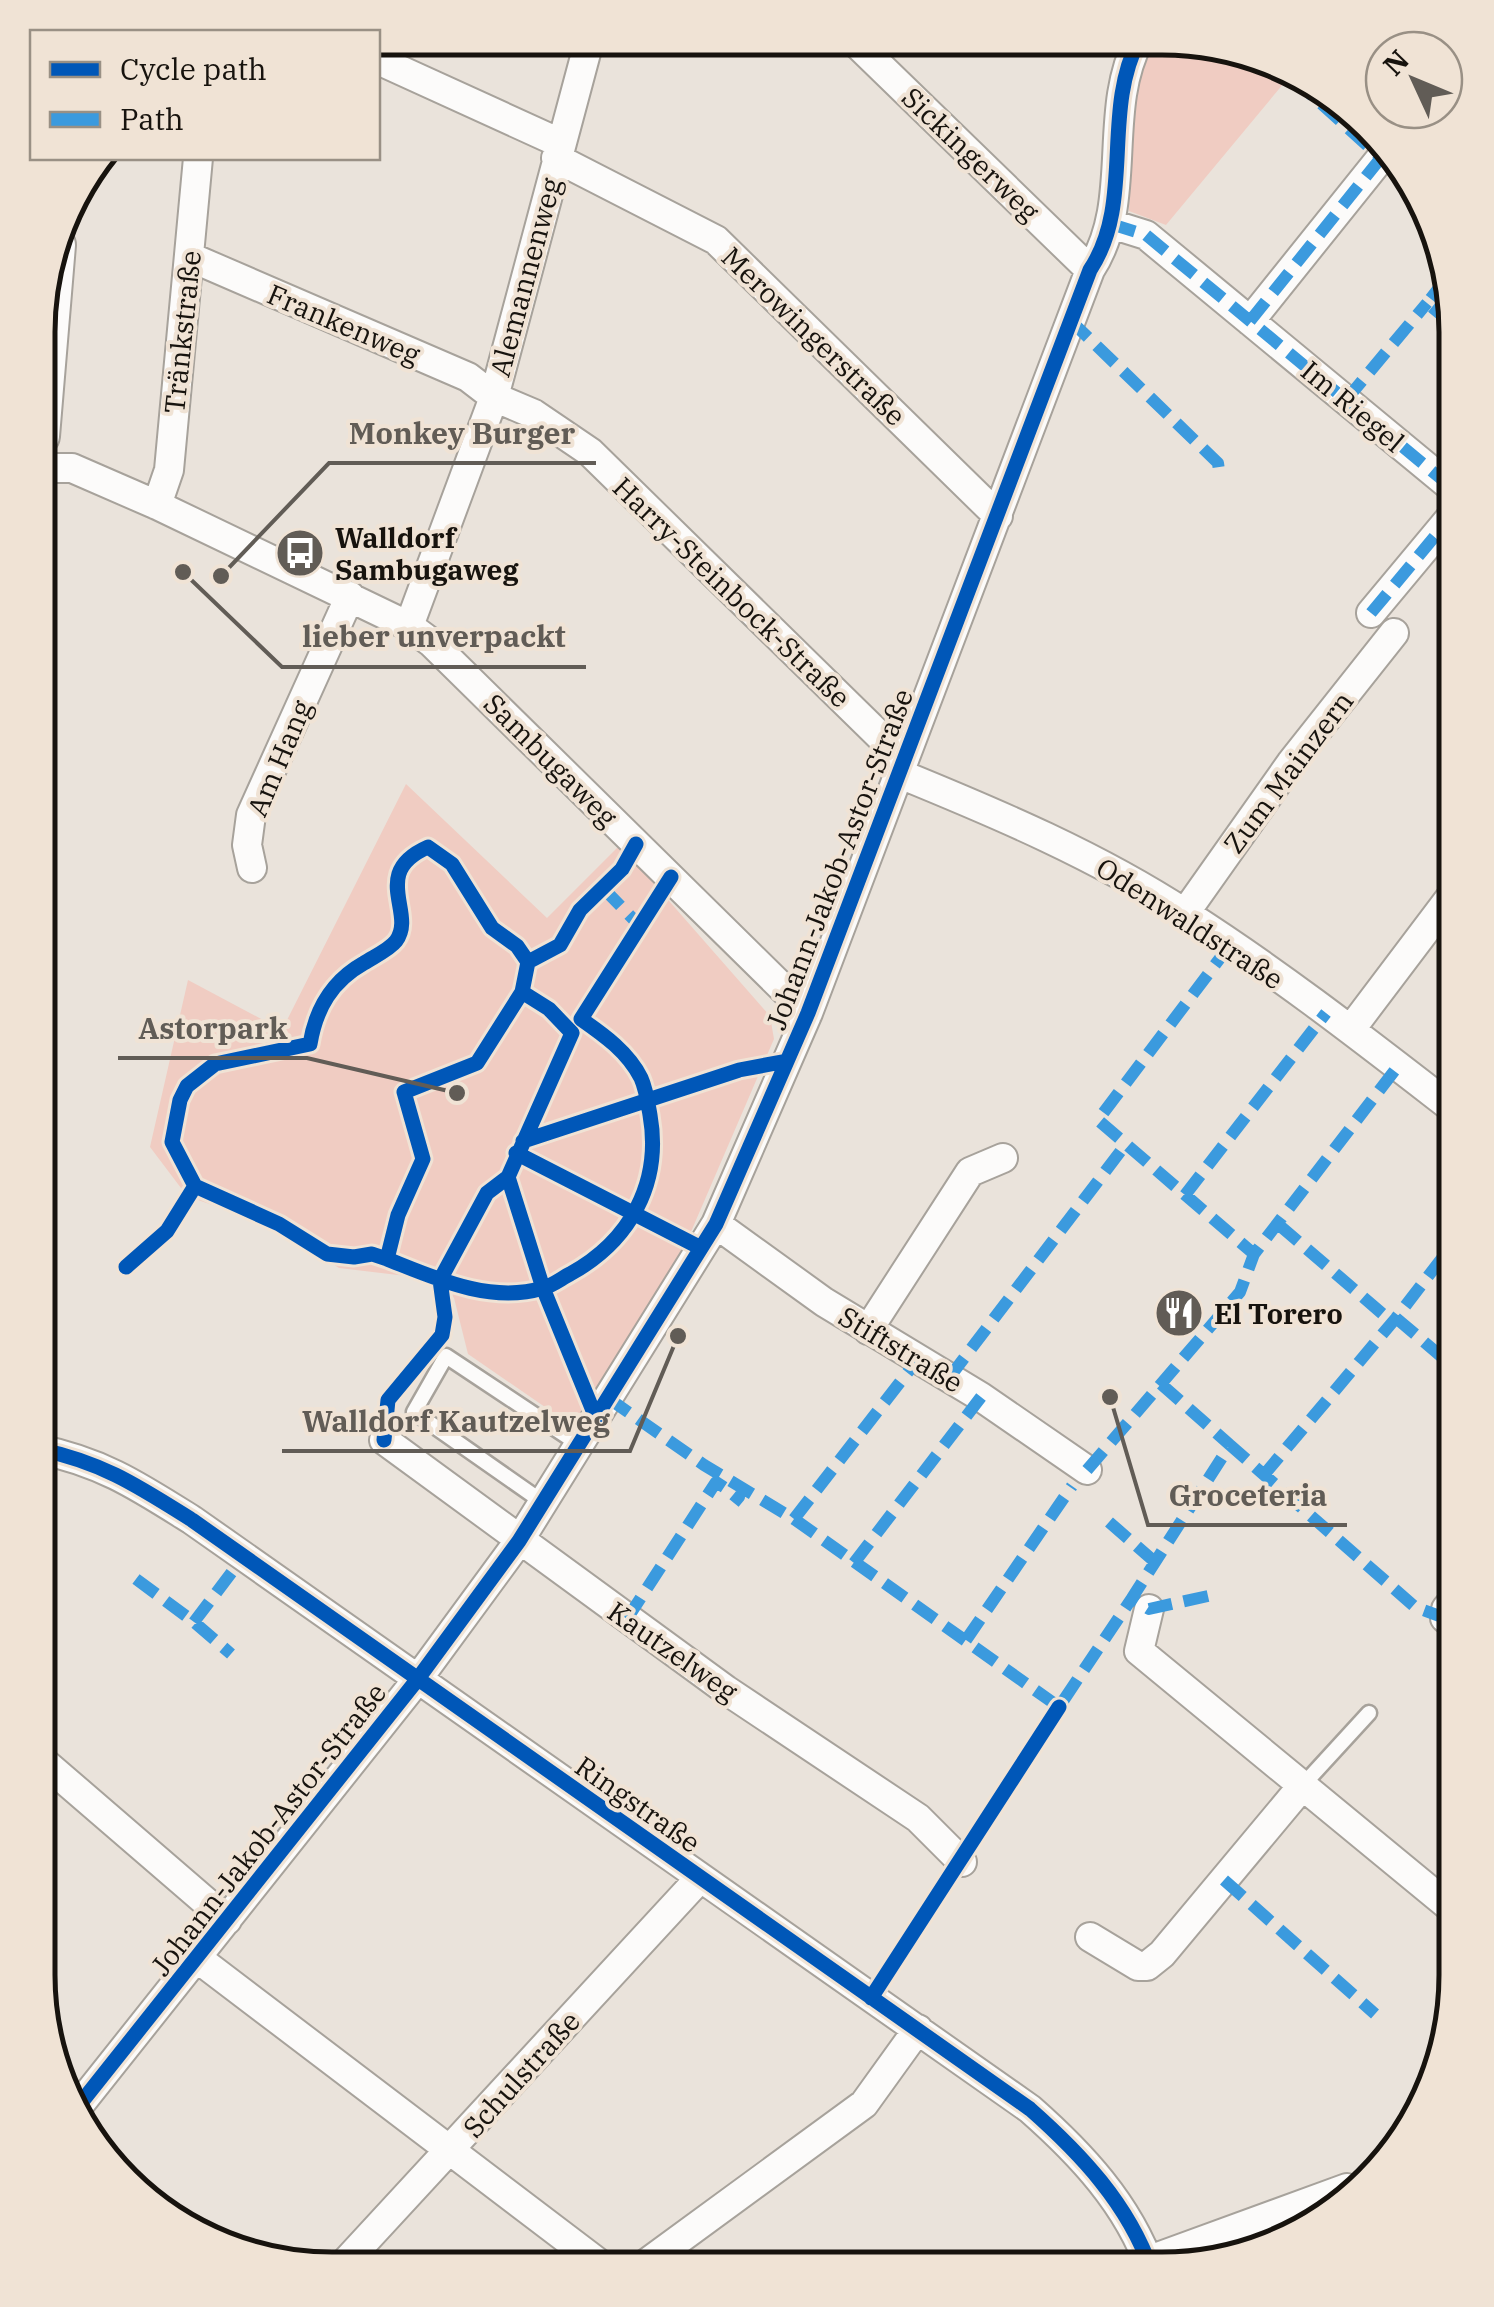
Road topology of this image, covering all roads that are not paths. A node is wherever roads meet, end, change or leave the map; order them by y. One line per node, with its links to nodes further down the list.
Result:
1 (585, 55): 5 (street, Alemannenweg)
2 (868, 55): 10 (street, Sickingerweg)
3 (1134, 55): 8 (street, Johann-Jakob-Astor-Straße)
4 (380, 61): 5 (street, Merowingerstraße)
5 (558, 150): 12 (street, Alemannenweg); 16 (street, Merowingerstraße)
6 (198, 160): 9 (street, Tränkstraße)
7 (1379, 160): 11 (street)
8 (1111, 224): 10 (street, Johann-Jakob-Astor-Straße); 11 (street, Im Riegel)
9 (190, 258): 12 (street, Frankenweg); 15 (street, Tränkstraße)
10 (1090, 270): 16 (street, Johann-Jakob-Astor-Straße)
11 (1250, 321): 14 (street, Im Riegel)
12 (494, 396): 20 (street, Alemannenweg); 22 (street, Harry-Steinbock-Straße)
13 (55, 468): 15 (street, Sambugaweg)
14 (1439, 477)
15 (158, 505): 18 (street, Sambugaweg)
16 (998, 516): 22 (street, Johann-Jakob-Astor-Straße)
17 (1439, 532): 19 (street)
18 (350, 596): 20 (street, Sambugaweg); 23 (street, Am Hang)
19 (1371, 614)
20 (410, 626): 26 (street, Sambugaweg)
21 (1394, 632): 24 (street, Zum Mainzern)
22 (900, 774): 24 (street, Odenwaldstraße); 26 (street, Johann-Jakob-Astor-Straße)
23 (252, 868)
24 (1185, 913): 27 (street, Odenwaldstraße)
25 (1439, 913): 27 (street)
26 (808, 1013): 30 (street, Johann-Jakob-Astor-Straße)
27 (1351, 1029): 28 (street, Odenwaldstraße)
28 (1439, 1097)
29 (1003, 1158): 31 (street)
30 (716, 1224): 31 (street, Stiftstraße); 33 (street, Johann-Jakob-Astor-Straße)
31 (868, 1330): 35 (street, Stiftstraße)
32 (384, 1440): 37 (street, Kautzelweg)
33 (580, 1445): 36 (street, Johann-Jakob-Astor-Straße); 36 (lane)
34 (55, 1453): 39 (street, Ringstraße)
35 (1087, 1470)
36 (544, 1503): 37 (street, Johann-Jakob-Astor-Straße)
37 (519, 1542): 39 (street, Johann-Jakob-Astor-Straße); 43 (street, Kautzelweg)
38 (1149, 1610): 42 (street)
39 (417, 1680): 44 (street, Ringstraße); 46 (street, Johann-Jakob-Astor-Straße)
40 (1370, 1712): 42 (lane)
41 (55, 1773): 46 (street)
42 (1303, 1785): 45 (street); 47 (street)
43 (962, 1862)
44 (700, 1878): 49 (street, Ringstraße); 51 (street, Schulstraße)
45 (1438, 1897)
46 (227, 1920): 48 (street, Johann-Jakob-Astor-Straße)
47 (1090, 1937)
48 (196, 1958): 50 (street, Johann-Jakob-Astor-Straße); 51 (street)
49 (918, 2029): 56 (street); 57 (street, Ringstraße)
50 (84, 2098)
51 (451, 2151): 54 (street, Schulstraße); 55 (street)
52 (1333, 2193): 53 (street)
53 (1182, 2251)
54 (355, 2252)
55 (584, 2252)
56 (662, 2252)
57 (1136, 2252)

